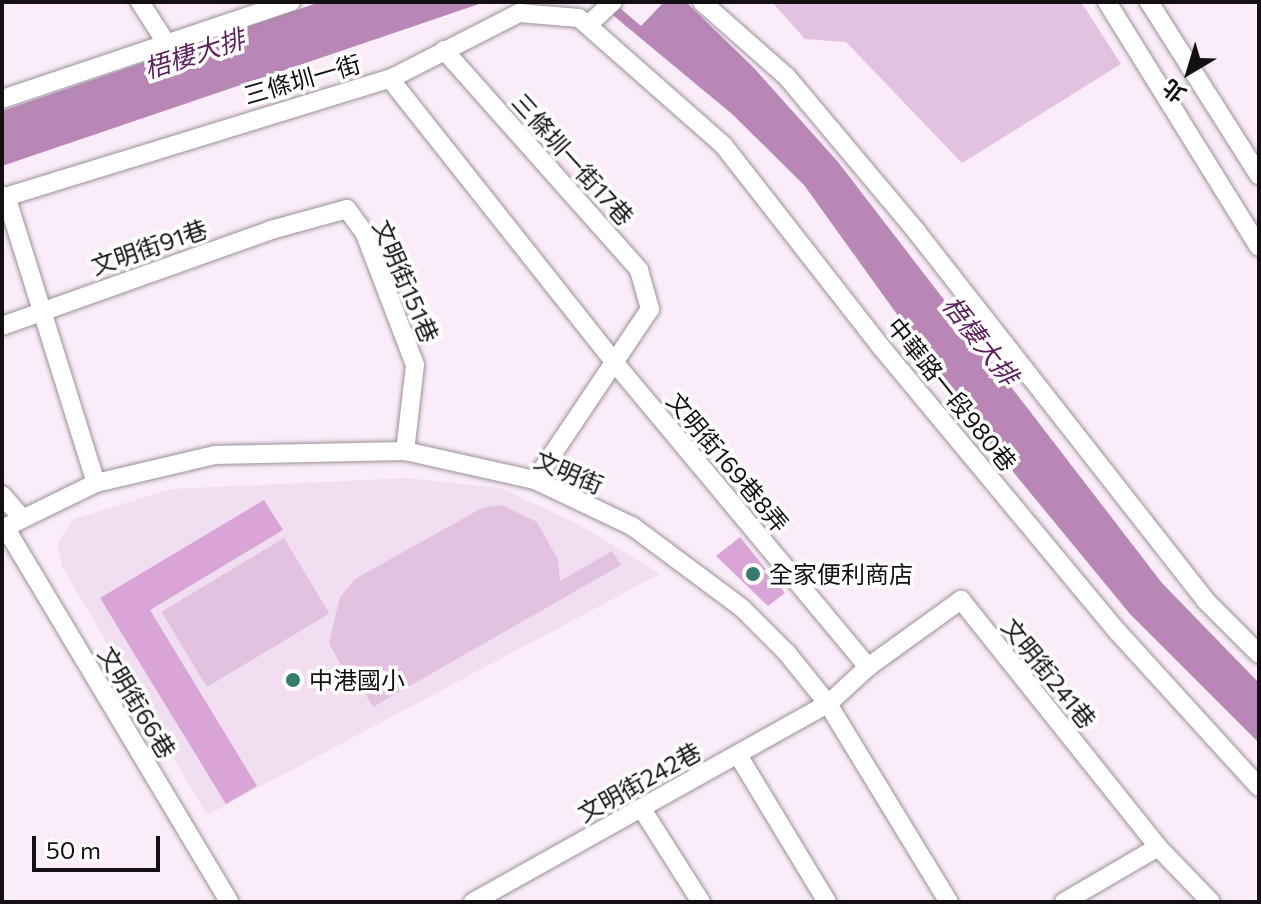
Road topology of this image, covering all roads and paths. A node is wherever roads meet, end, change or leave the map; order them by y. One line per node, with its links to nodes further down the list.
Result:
1 (140, 2): 9 (street)
2 (291, 2): 9 (street)
3 (613, 2): 7 (street)
4 (702, 2): 25 (street)
5 (1107, 2): 16 (street)
6 (1149, 2): 13 (street)
7 (588, 25): 8 (street, 三條圳一街); 10 (street, 三條圳一街)
8 (604, 38): 29 (street, 中華路一段980巷)
9 (167, 44): 12 (street)
10 (444, 50): 11 (street, 三條圳一街); 19 (street, 三條圳一街17巷)
11 (390, 79): 14 (street, 三條圳一街); 19 (street, 文明街169巷8弄)
12 (2, 99)
13 (1259, 175)
14 (4, 197): 17 (street)
15 (271, 230): 17 (street, 文明街91巷); 20 (street, 文明街151巷)
16 (1259, 247)
17 (43, 310): 18 (street, 文明街91巷); 22 (street)
18 (2, 326)
19 (614, 362): 21 (street); 26 (street, 文明街169巷8弄)
20 (405, 451): 21 (street, 文明街); 22 (street, 文明街)
21 (535, 480): 27 (street, 文明街)
22 (96, 483): 24 (street, 文明街)
23 (2, 495): 24 (street, 文明街66巷)
24 (9, 525): 32 (street, 文明街66巷)
25 (1259, 654)
26 (868, 667): 27 (street, 文明街241巷); 31 (street, 文明街241巷)
27 (828, 704): 28 (street, 文明街242巷); 36 (street, 文明街)
28 (738, 755): 30 (street, 文明街242巷); 35 (street)
29 (1259, 787)
30 (642, 809): 33 (street, 文明街242巷); 34 (street)
31 (1158, 847): 37 (street); 38 (street, 文明街241巷)
32 (229, 902)
33 (473, 902)
34 (701, 902)
35 (827, 902)
36 (949, 902)
37 (1064, 902)
38 (1211, 902)

